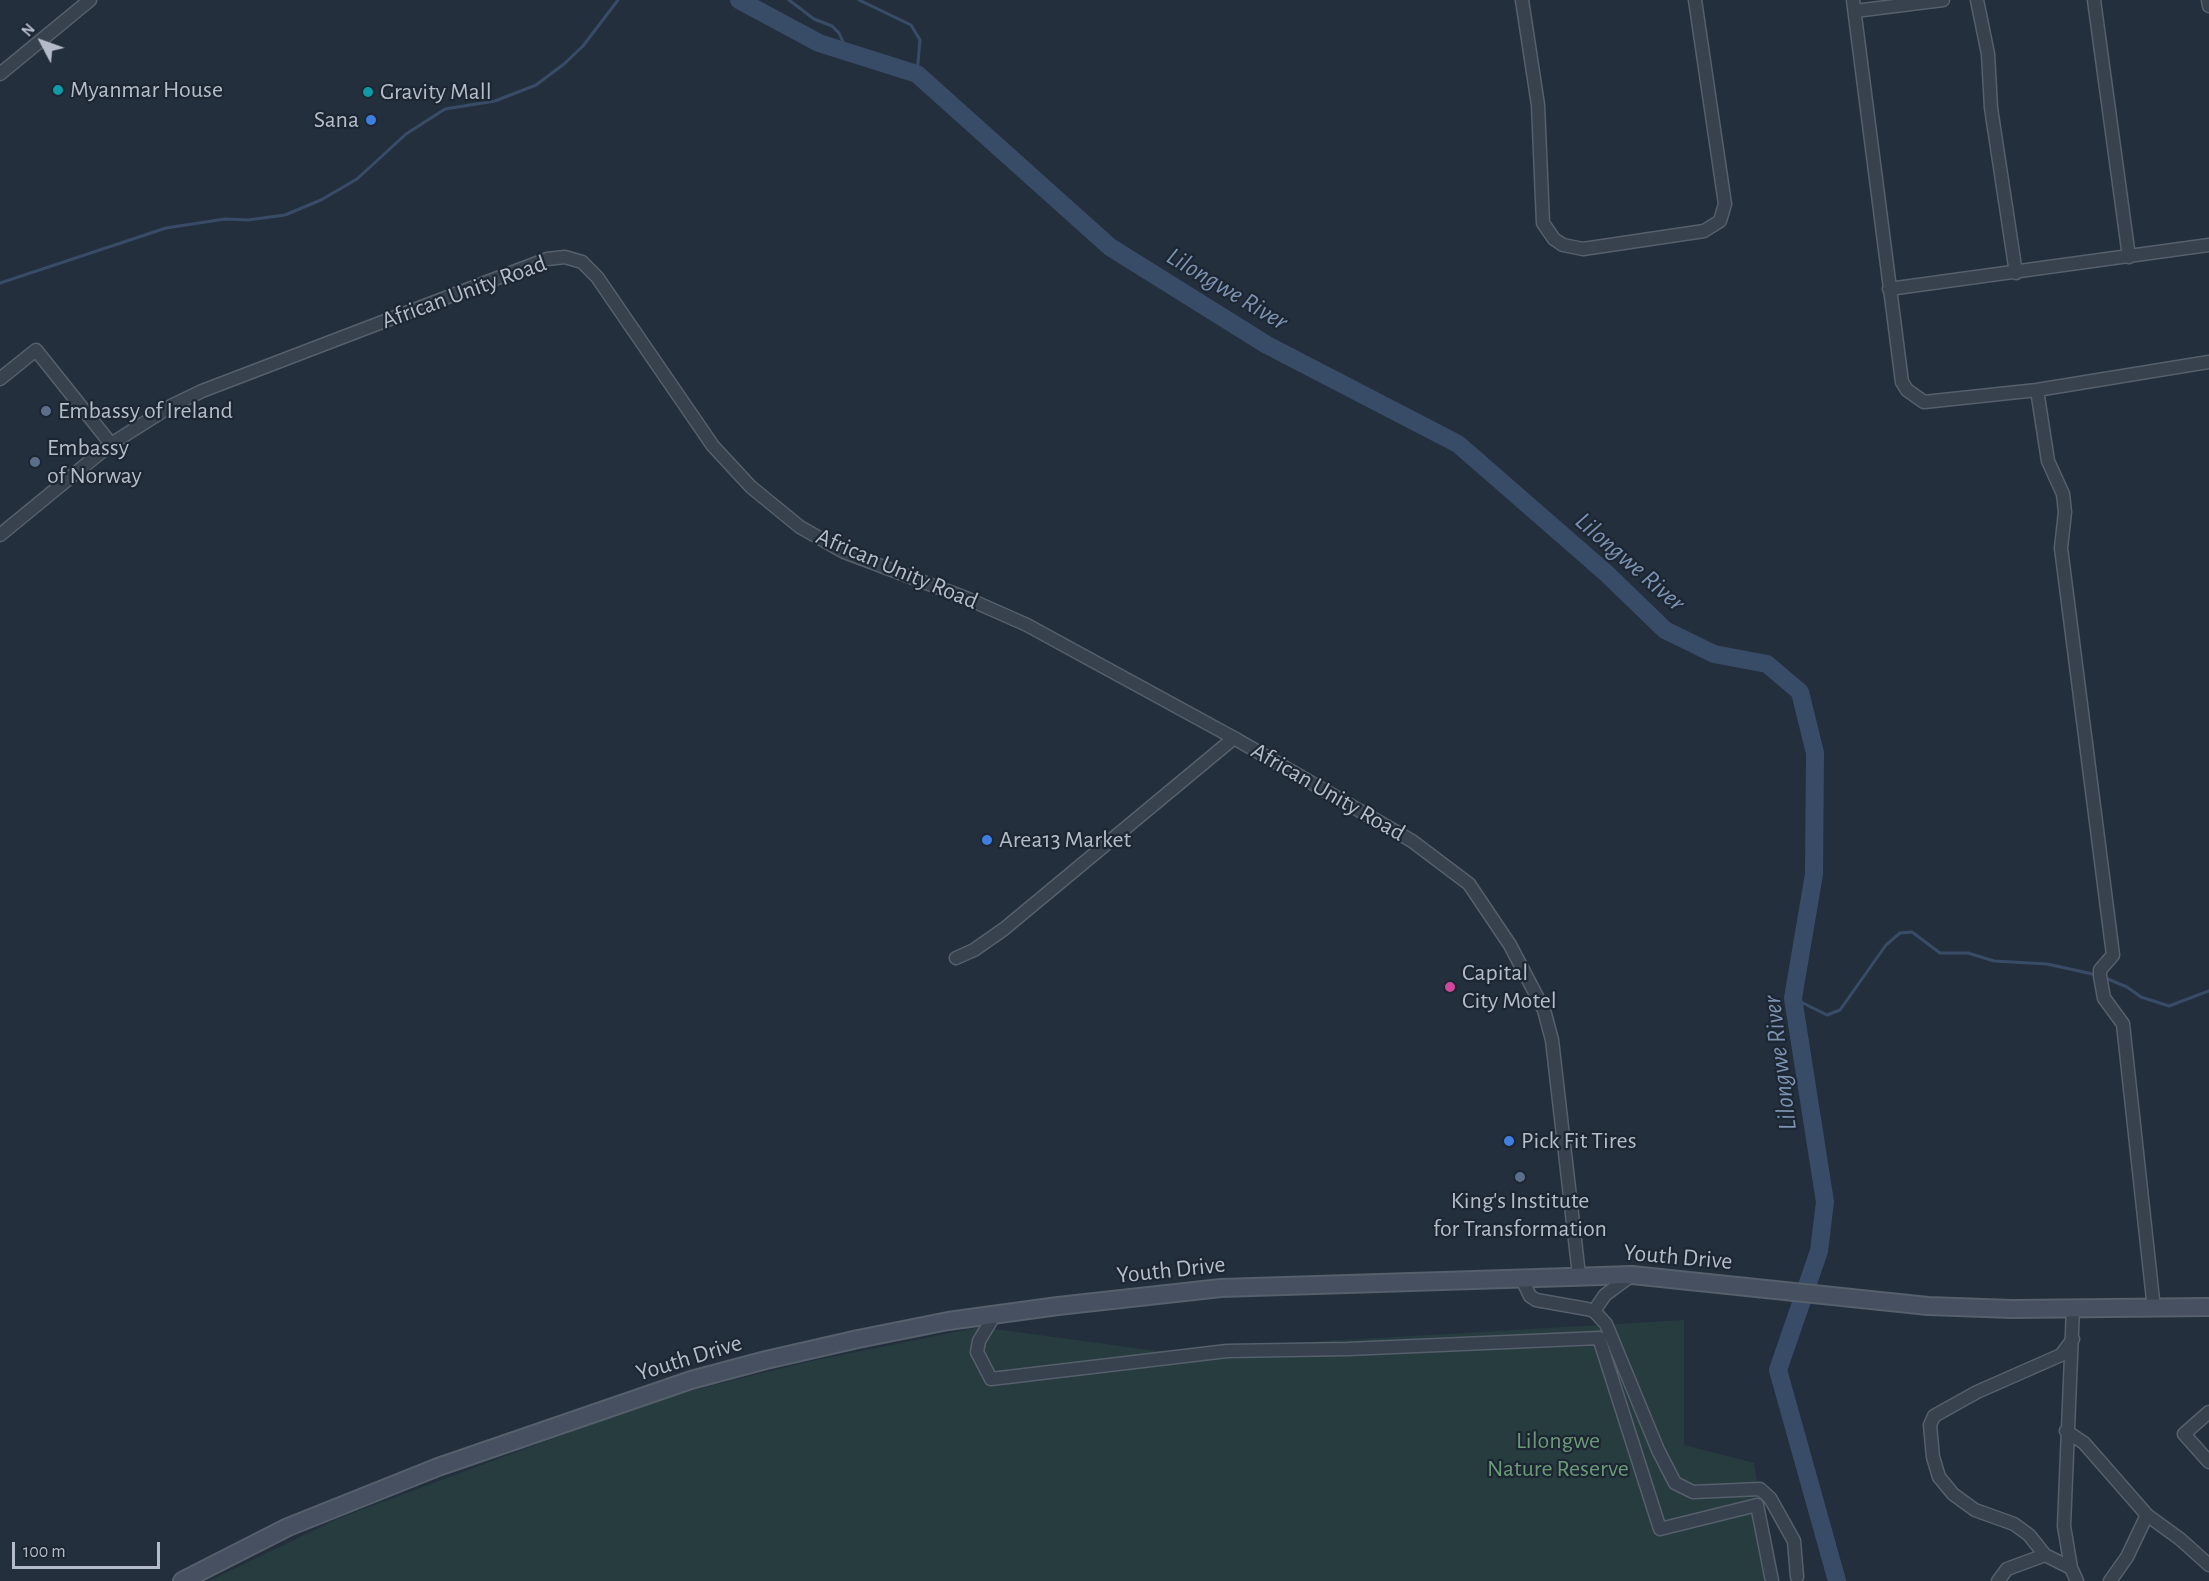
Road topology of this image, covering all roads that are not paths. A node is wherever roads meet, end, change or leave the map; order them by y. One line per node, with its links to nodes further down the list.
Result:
1 (90, 0): 10 (street)
2 (1522, 0): 3 (street)
3 (1695, 0)
4 (1944, 0): 8 (street)
5 (1977, 0): 13 (street)
6 (2094, 0): 12 (street)
7 (2208, 0): 9 (street)
8 (1854, 5): 14 (street)
9 (2209, 6)
10 (0, 74)
11 (2209, 245): 12 (street)
12 (2129, 257): 13 (street)
13 (2016, 273): 14 (street)
14 (1889, 289): 17 (street)
15 (2209, 362): 17 (street)
16 (0, 379): 18 (street)
17 (2037, 390): 27 (street)
18 (111, 444): 19 (street, African Unity Road); 20 (street, African Unity Road)
19 (0, 535)
20 (1234, 738): 21 (street); 22 (street, African Unity Road)
21 (956, 958)
22 (1579, 1275): 23 (street, Youth Drive); 24 (street, Youth Drive)
23 (1632, 1275): 26 (street, Youth Drive); 28 (street)
24 (1521, 1277): 28 (street); 29 (street, Youth Drive)
25 (2209, 1307): 27 (street, Youth Drive)
26 (2073, 1308): 27 (street, Youth Drive); 30 (street)
27 (2154, 1309)
28 (1594, 1311): 38 (street)
29 (994, 1316): 39 (street, Youth Drive); 40 (street)
30 (2073, 1338): 32 (street); 35 (street)
31 (2209, 1412): 33 (street)
32 (2066, 1431): 34 (street); 37 (street)
33 (2209, 1462)
34 (2147, 1515): 36 (street); 43 (street)
35 (2045, 1555): 37 (street); 41 (street)
36 (2209, 1564)
37 (2071, 1568): 42 (street)
38 (1797, 1577)
39 (183, 1581)
40 (1772, 1581)
41 (1998, 1581)
42 (2077, 1581)
43 (2110, 1581)

